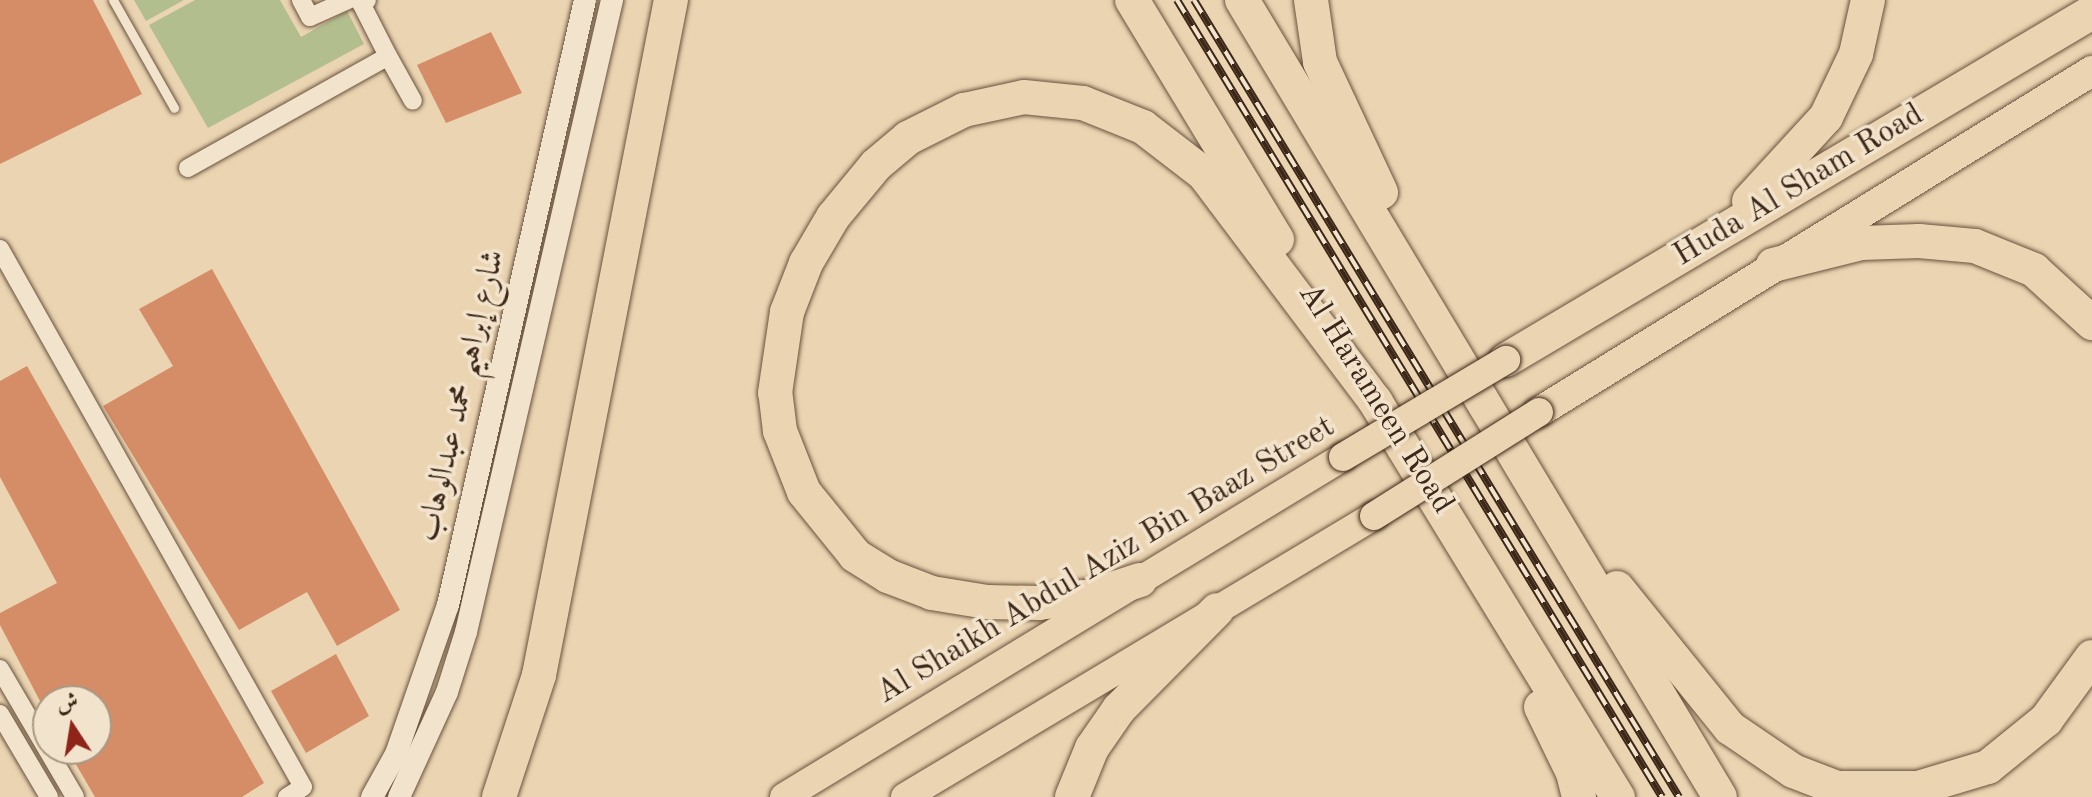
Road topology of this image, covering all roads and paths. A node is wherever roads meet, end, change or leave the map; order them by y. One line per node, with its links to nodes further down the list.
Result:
1 (113, 0): 15 (lane)
2 (301, 0): 10 (street)
3 (585, 0): 35 (street, شارع إبراهيم محمد عبدالوهاب)
4 (612, 0): 36 (street)
5 (671, 0): 37 (highway)
6 (1132, 0): 23 (highway, Al Harameen Road)
7 (1242, 0): 21 (highway)
8 (1311, 0): 21 (highway)
9 (1868, 0): 17 (highway)
10 (359, 1): 12 (street)
11 (2092, 12): 17 (highway, Huda Al Sham Road)
12 (388, 56): 14 (street); 16 (street)
13 (2092, 71): 19 (highway)
14 (413, 101)
15 (174, 108)
16 (188, 168)
17 (1708, 240): 22 (highway, Huda Al Sham Road)
18 (0, 249): 32 (street)
19 (1773, 265): 20 (highway); 24 (highway)
20 (2092, 323)
21 (1455, 348): 25 (highway)
22 (1506, 360): 27 (main road, Al Shaikh Abdul Aziz Bin Baaz Street, bridge)
23 (1376, 402): 26 (highway, Al Harameen Road); 27 (highway)
24 (1539, 412): 28 (main road, bridge)
25 (1526, 471): 29 (highway); 43 (highway)
26 (1444, 509): 41 (highway); 42 (highway, Al Harameen Road)
27 (1140, 580): 38 (main road, Al Shaikh Abdul Aziz Bin Baaz Street)
28 (1217, 610): 39 (main road); 40 (highway)
29 (2092, 657)
30 (0, 669): 34 (street)
31 (0, 714): 33 (street)
32 (295, 792)
33 (49, 797)
34 (75, 797)
35 (372, 797)
36 (399, 797)
37 (499, 797)
38 (784, 797)
39 (905, 797)
40 (1072, 797)
41 (1579, 797)
42 (1618, 797)
43 (1720, 797)

